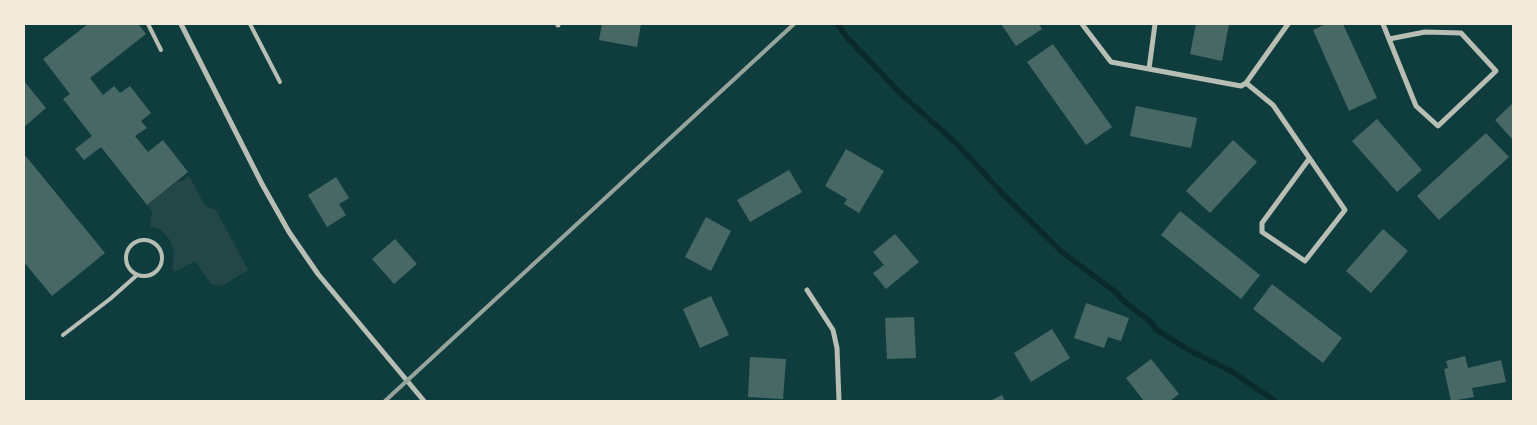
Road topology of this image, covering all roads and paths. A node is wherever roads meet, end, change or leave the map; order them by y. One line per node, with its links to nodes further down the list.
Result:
1 (148, 24): 9 (lane)
2 (181, 24): 17 (street)
3 (250, 24): 11 (lane)
4 (1082, 24): 10 (street)
5 (1155, 24): 10 (street)
6 (1288, 24): 12 (street)
7 (1383, 24): 8 (street)
8 (1389, 39): 8 (street)
9 (161, 50)
10 (1149, 69): 12 (street)
11 (280, 82)
12 (1246, 83): 13 (street)
13 (1310, 159): 13 (street)
14 (137, 275): 14 (lane); 16 (lane)
15 (807, 290): 18 (street)
16 (63, 335)
17 (424, 401)
18 (838, 401)

